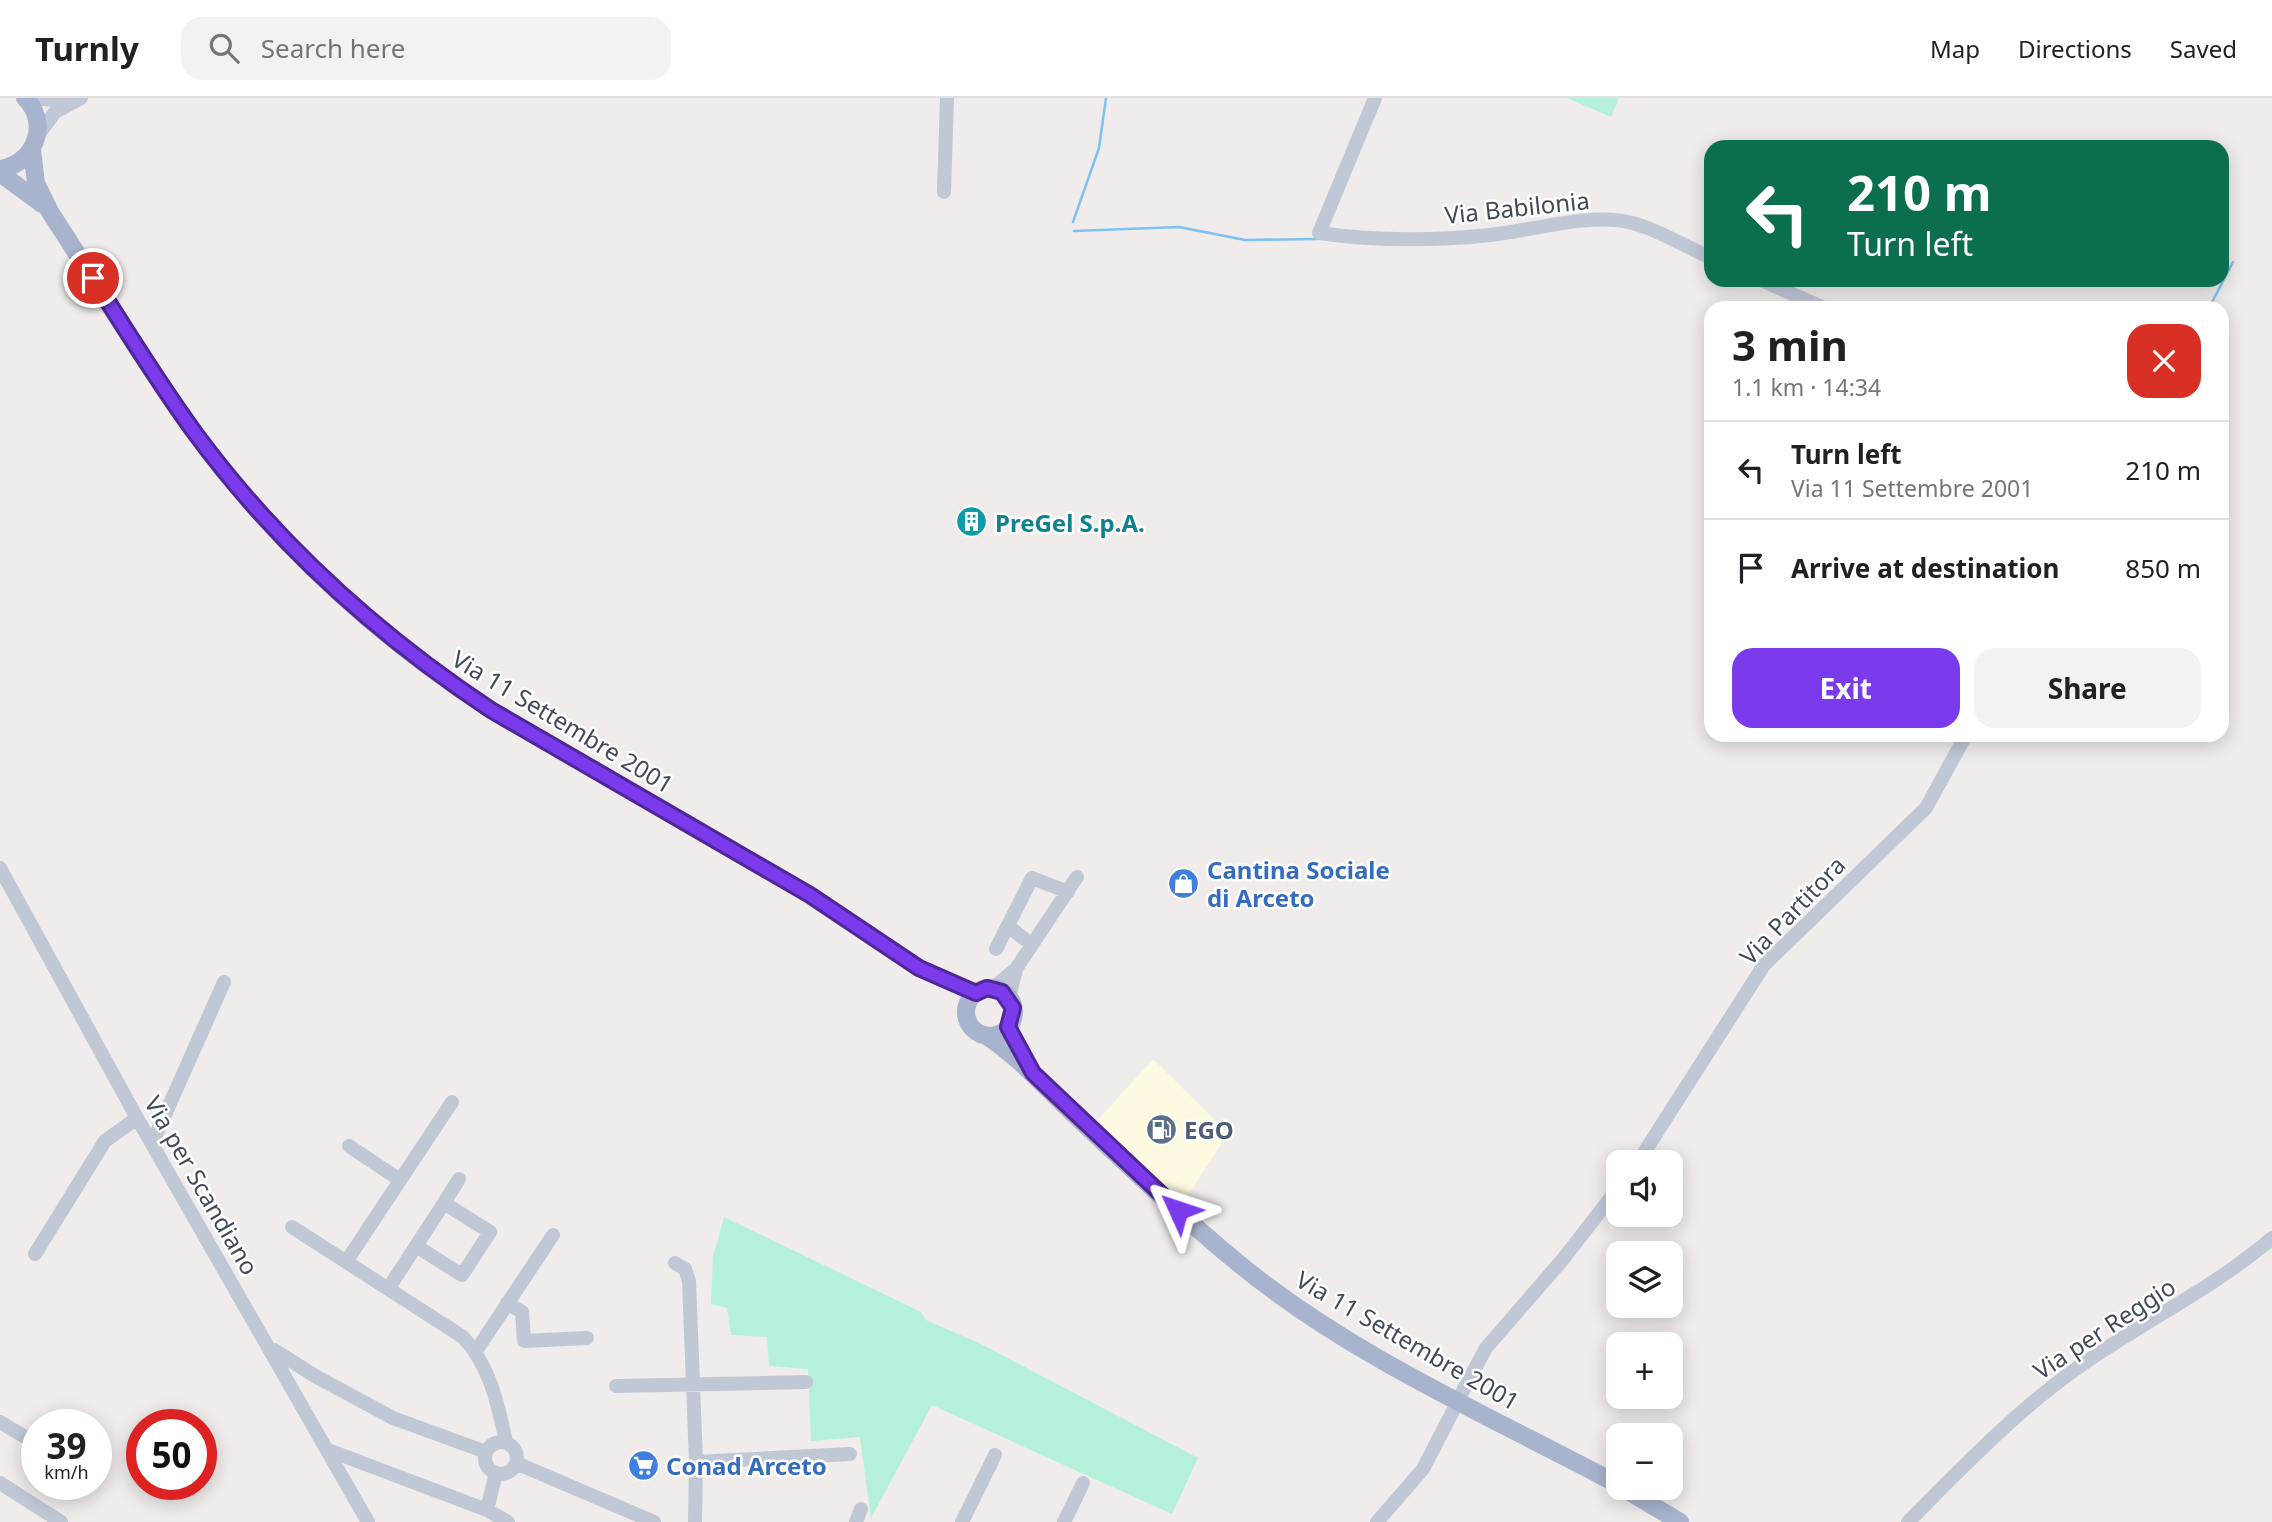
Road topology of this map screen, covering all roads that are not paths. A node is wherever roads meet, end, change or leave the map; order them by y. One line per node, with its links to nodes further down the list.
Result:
1 (25, 98): 6 (main road, Via 11 Settembre 2001)
2 (36, 98): 5 (street)
3 (947, 98): 8 (street)
4 (1375, 98): 10 (street, Via Babilonia)
5 (76, 100): 6 (street)
6 (35, 142): 7 (main road, Via 11 Settembre 2001); 9 (main road, Via 11 Settembre 2001)
7 (0, 171): 9 (main road, Via 11 Settembre 2001)
8 (944, 192)
9 (50, 212): 20 (main road, Via 11 Settembre 2001)
10 (1704, 255)
11 (1777, 287): 12 (street)
12 (1808, 301)
13 (1962, 742): 31 (street, Via Partitora)
14 (0, 868): 28 (street, Via per Scandiano)
15 (1077, 877): 16 (street)
16 (1068, 892): 17 (street); 18 (street)
17 (1009, 927): 18 (street); 19 (street)
18 (1031, 944): 22 (street)
19 (996, 949)
20 (930, 974): 22 (main road, Via 11 Settembre 2001); 23 (main road, Via 11 Settembre 2001)
21 (224, 982): 29 (street)
22 (993, 993): 23 (main road); 24 (main road)
23 (966, 1009): 25 (main road, Via 11 Settembre 2001)
24 (1008, 1027): 25 (main road); 26 (main road, Via 11 Settembre 2001)
25 (985, 1035): 26 (main road, Via 11 Settembre 2001)
26 (1033, 1073): 53 (main road, Via 11 Settembre 2001)
27 (452, 1102): 33 (street)
28 (137, 1118): 29 (street, Via per Scandiano); 40 (street)
29 (152, 1144): 46 (street, Via per Scandiano)
30 (349, 1146): 33 (street)
31 (1646, 1150)
32 (459, 1178): 34 (street)
33 (400, 1180): 41 (street)
34 (444, 1202): 39 (street); 39 (street)
35 (1606, 1204): 53 (street)
36 (292, 1227): 41 (street)
37 (553, 1235): 44 (street)
38 (2272, 1238): 78 (street, Via per Reggio)
39 (416, 1246): 43 (street)
40 (35, 1254)
41 (346, 1262): 43 (street)
42 (675, 1263): 50 (street)
43 (388, 1289): 47 (street)
44 (507, 1303): 45 (street); 47 (street)
45 (587, 1338)
46 (270, 1347): 48 (street); 52 (street, Via per Scandiano)
47 (476, 1351): 56 (street)
48 (315, 1376): 52 (street); 58 (street)
49 (806, 1382): 50 (street)
50 (691, 1384): 51 (street); 61 (street)
51 (616, 1386)
52 (297, 1395): 57 (street, Via per Scandiano)
53 (1456, 1405): 64 (main road, Via 11 Settembre 2001); 76 (street)
54 (0, 1422): 55 (street)
55 (21, 1434)
56 (506, 1442): 58 (street); 62 (street)
57 (328, 1450): 68 (street); 71 (street, Via per Scandiano)
58 (486, 1452): 63 (street)
59 (850, 1454): 61 (street)
60 (995, 1455): 74 (street)
61 (696, 1462): 73 (street)
62 (516, 1463): 63 (street); 72 (street)
63 (496, 1473): 68 (street)
64 (1606, 1479)
65 (0, 1483): 70 (street)
66 (1083, 1483): 75 (street)
67 (1644, 1500): 77 (main road, Via 11 Settembre 2001)
68 (487, 1510): 69 (street)
69 (508, 1520)
70 (61, 1522)
71 (368, 1522)
72 (654, 1522)
73 (695, 1522)
74 (962, 1522)
75 (1064, 1522)
76 (1377, 1522)
77 (1680, 1522)
78 (1908, 1522)

